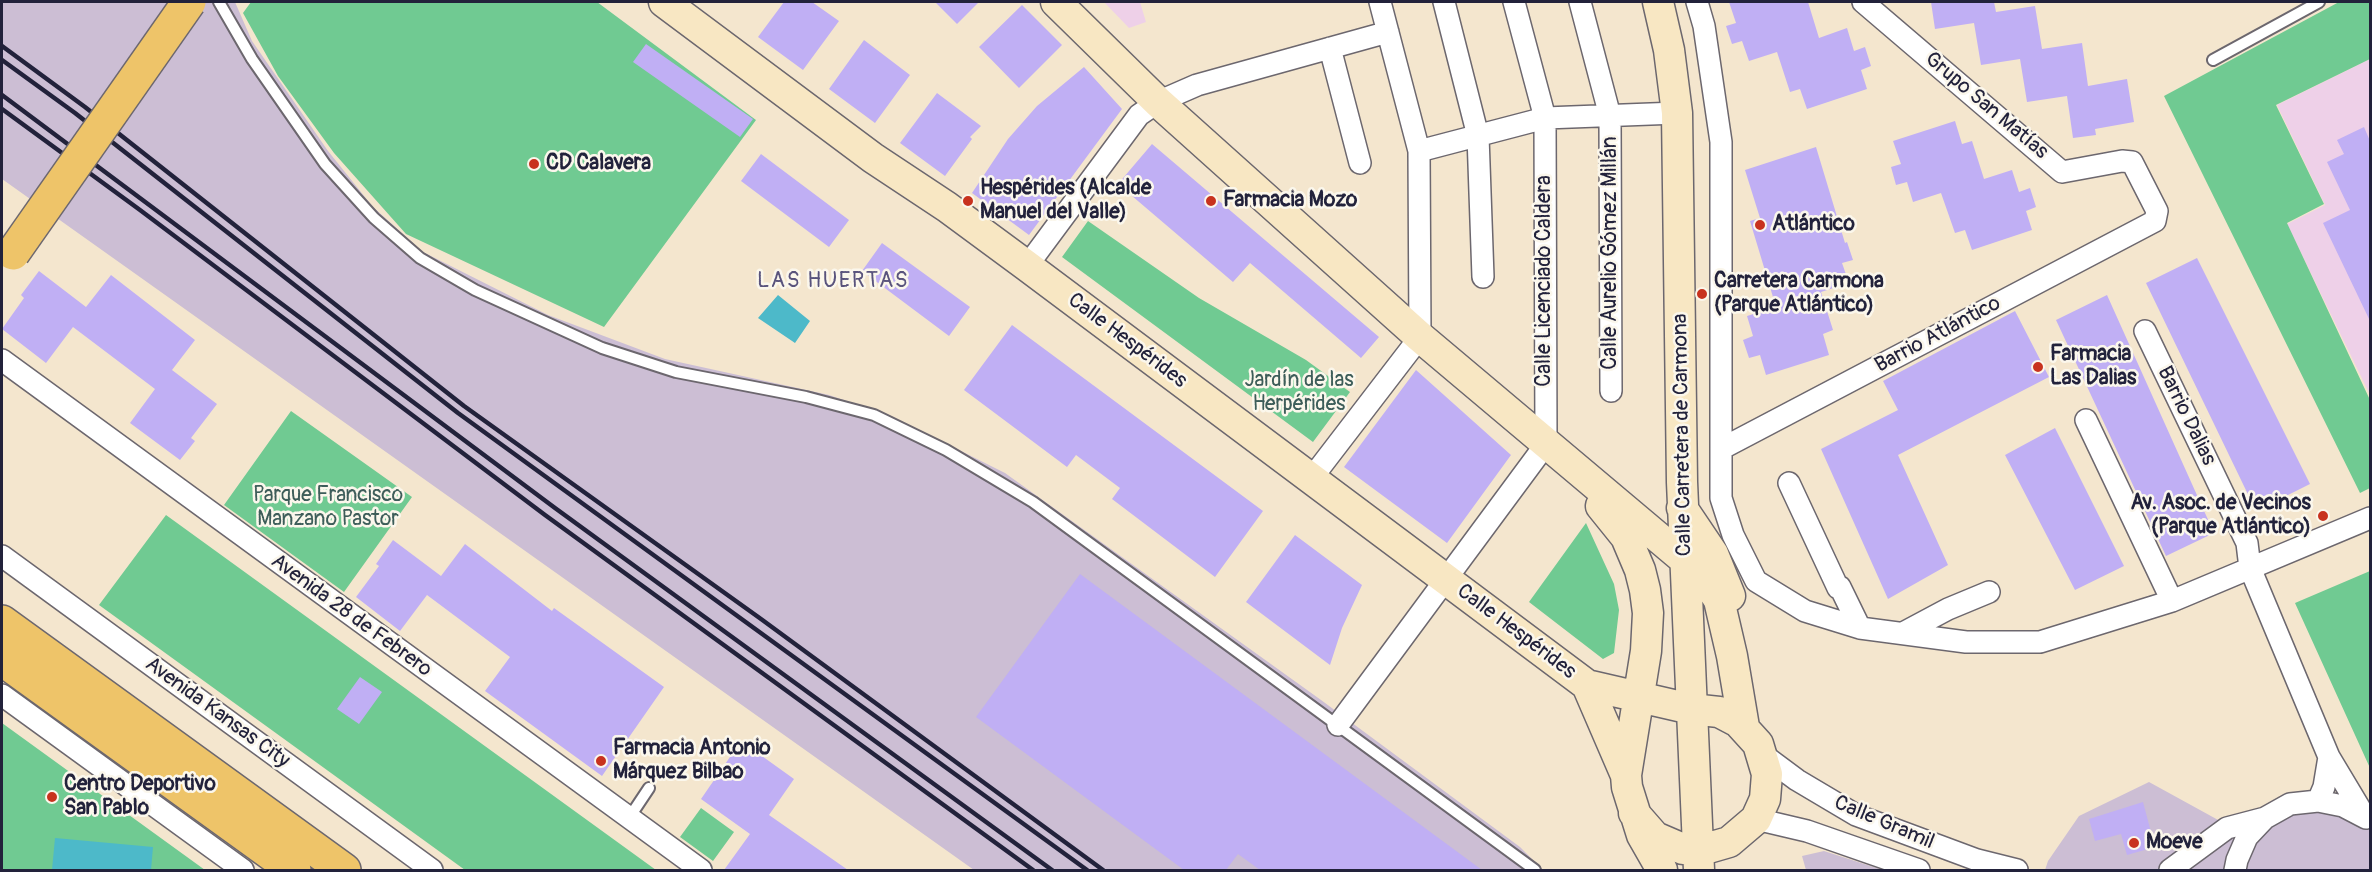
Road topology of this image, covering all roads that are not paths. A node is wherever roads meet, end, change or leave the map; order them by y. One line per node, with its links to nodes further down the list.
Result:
1 (189, 2): 24 (main road, bridge)
2 (219, 2): 58 (lane)
3 (664, 2): 25 (main road, Calle Hespérides)
4 (1056, 2): 16 (main road)
5 (1380, 2): 13 (street)
6 (1443, 2): 20 (street)
7 (1514, 2): 19 (street, Calle Licenciado Caldera)
8 (1580, 2): 18 (street, Calle Aurelio Gómez Millán)
9 (1658, 2): 17 (main road, Calle Carretera de Carmona)
10 (1697, 2): 33 (street)
11 (1863, 2): 23 (street, Grupo San Matías)
12 (2319, 2): 15 (lane)
13 (1388, 32): 14 (street); 21 (street)
14 (1330, 48): 16 (street); 22 (street)
15 (2212, 60)
16 (1158, 102): 25 (street); 28 (main road)
17 (1677, 113): 18 (street); 37 (main road, Calle Carretera de Carmona)
18 (1610, 116): 19 (street); 30 (street, Calle Aurelio Gómez Millán)
19 (1545, 118): 20 (street); 32 (street, Calle Licenciado Caldera)
20 (1478, 136): 21 (street); 26 (street)
21 (1419, 151): 28 (street)
22 (1360, 163)
23 (2155, 221): 33 (street, Barrio Atlántico)
24 (7, 260)
25 (1027, 266): 35 (main road, Calle Hespérides)
26 (1483, 277)
27 (2145, 331): 41 (street, Barrio Dalias)
28 (1420, 337): 32 (main road); 35 (street)
29 (2, 360): 67 (street, Avenida 28 de Febrero)
30 (1611, 391)
31 (2086, 420): 46 (street)
32 (1546, 444): 34 (main road); 42 (street)
33 (1721, 449): 43 (street)
34 (1568, 464): 40 (main road); 50 (main road)
35 (1311, 478): 42 (main road, Calle Hespérides)
36 (1789, 483): 48 (street)
37 (1682, 508): 40 (main road, Calle Carretera de Carmona); 45 (main road)
38 (2370, 518): 41 (street)
39 (2, 556): 75 (street, Avenida Kansas City)
40 (1684, 559): 51 (main road, Calle Carretera de Carmona); 52 (main road)
41 (2250, 568): 46 (street); 62 (street, Barrio Dalias)
42 (1445, 578): 54 (main road, Calle Hespérides); 58 (street)
43 (1756, 581): 45 (street); 48 (street)
44 (1989, 592): 49 (street)
45 (1730, 595): 52 (main road)
46 (2172, 601): 49 (street)
47 (2, 622): 74 (main road)
48 (1860, 628): 49 (street)
49 (1903, 633)
50 (1646, 651): 54 (main road); 56 (main road)
51 (1688, 656): 56 (main road); 57 (main road, Calle Carretera de Carmona)
52 (1732, 656): 59 (main road)
53 (2, 659): 73 (main road)
54 (1587, 685): 56 (main road); 63 (main road)
55 (2, 695): 72 (street)
56 (1650, 699): 57 (main road); 60 (main road); 63 (main road)
57 (1691, 709): 59 (main road); 60 (main road); 71 (main road, Calle Carretera de Carmona)
58 (1338, 725): 77 (lane)
59 (1744, 727): 61 (main road)
60 (1647, 728): 63 (main road)
61 (1762, 754): 69 (main road); 80 (street, Calle Gramil)
62 (2329, 757): 65 (street); 70 (street, Barrio Dalias)
63 (1626, 775): 66 (main road)
64 (649, 788): 67 (lane)
65 (2318, 801): 68 (street); 70 (street)
66 (1634, 813): 71 (main road); 78 (main road)
67 (629, 818): 76 (street, Avenida 28 de Febrero)
68 (2265, 818): 81 (street); 82 (street)
69 (1756, 819): 71 (main road); 79 (street, Calle Gramil)
70 (2368, 820)
71 (1704, 864)
72 (243, 870)
73 (294, 870)
74 (344, 870)
75 (432, 870)
76 (701, 870)
77 (1535, 870)
78 (1662, 870)
79 (1919, 870)
80 (2017, 870)
81 (2170, 870)
82 (2235, 870)

